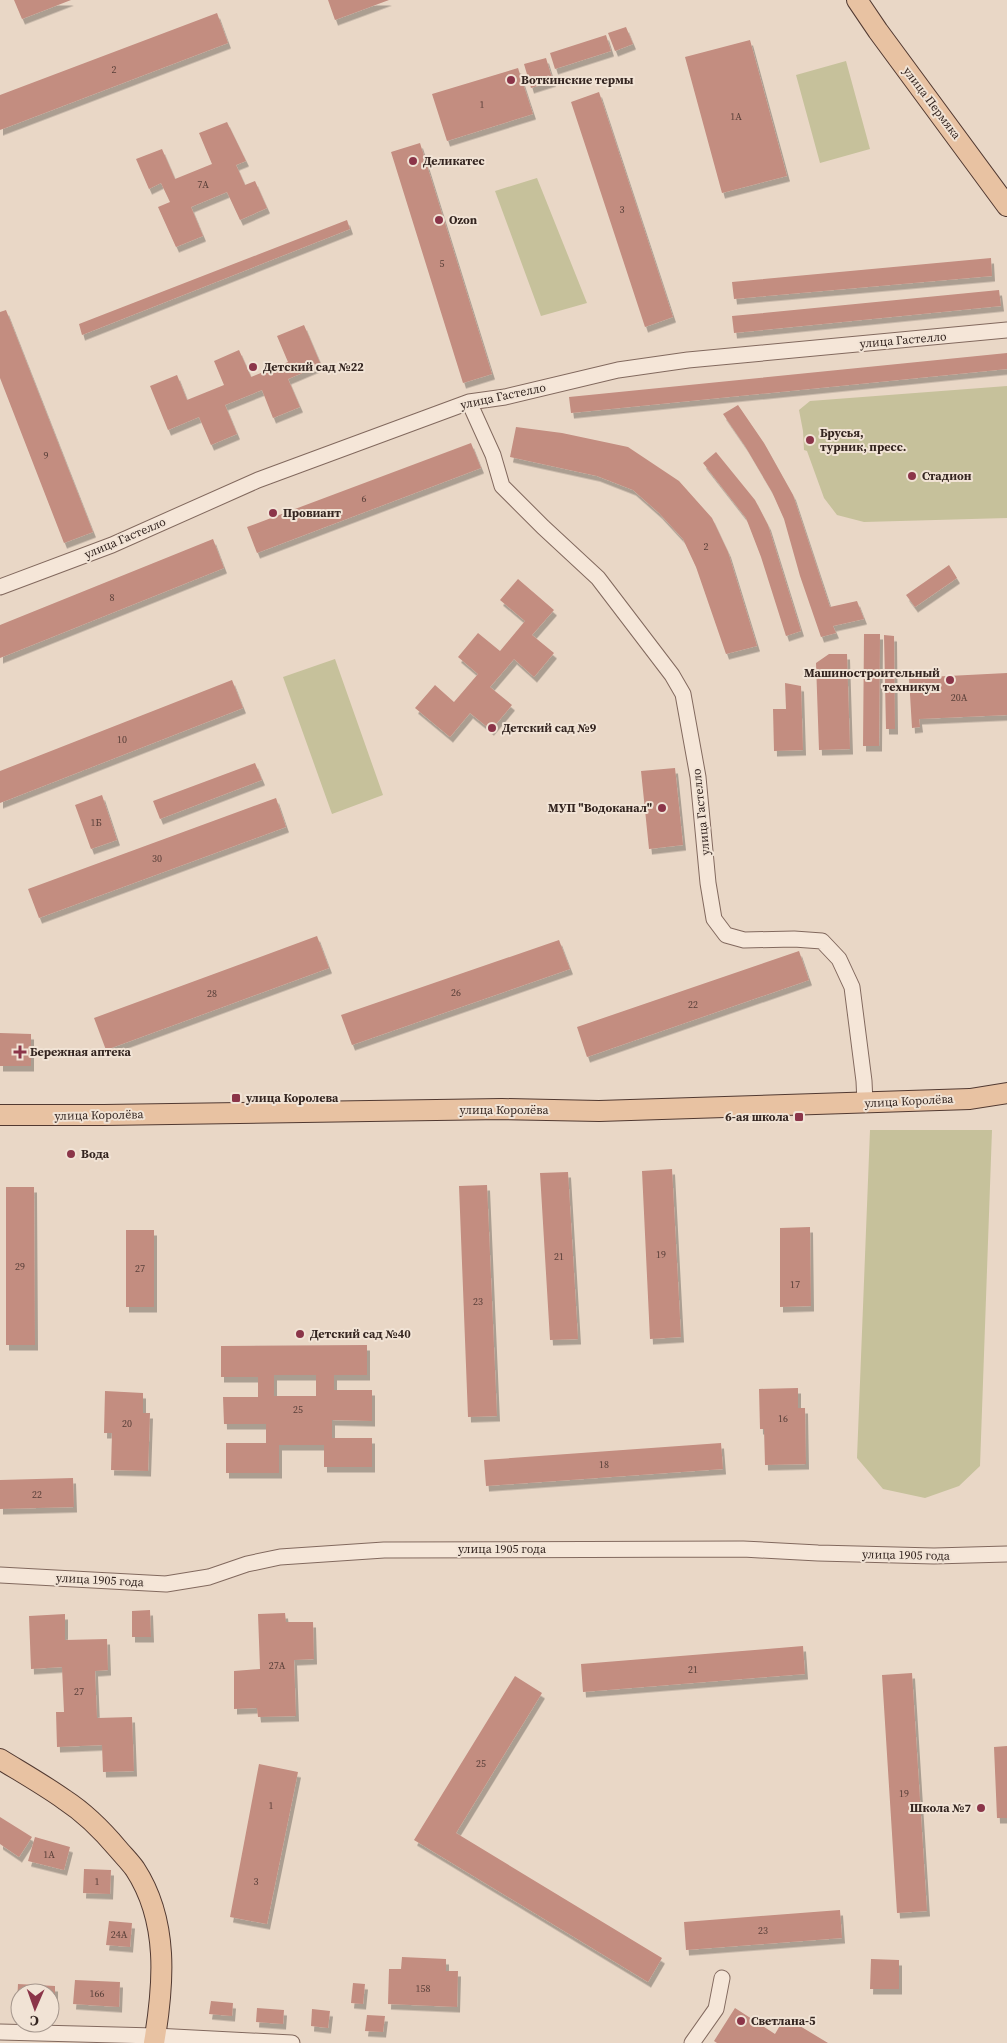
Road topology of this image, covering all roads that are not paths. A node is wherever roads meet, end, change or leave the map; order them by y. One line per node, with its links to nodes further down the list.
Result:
1 (857, 0): 2 (main road, улица Пермяка)
2 (1007, 206)
3 (1007, 330): 4 (street, улица Гастелло)
4 (469, 402): 5 (street, улица Гастелло); 7 (street, улица Гастелло)
5 (0, 587)
6 (1007, 1093): 7 (main road, улица Королёва)
7 (865, 1103): 8 (main road, улица Королёва)
8 (0, 1115)
9 (1007, 1554): 10 (street, улица 1905 года)
10 (0, 1575)
11 (0, 1759): 14 (main road)
12 (722, 1978): 16 (street)
13 (0, 2032): 14 (street)
14 (154, 2039): 15 (street)
15 (292, 2043)
16 (692, 2043)

